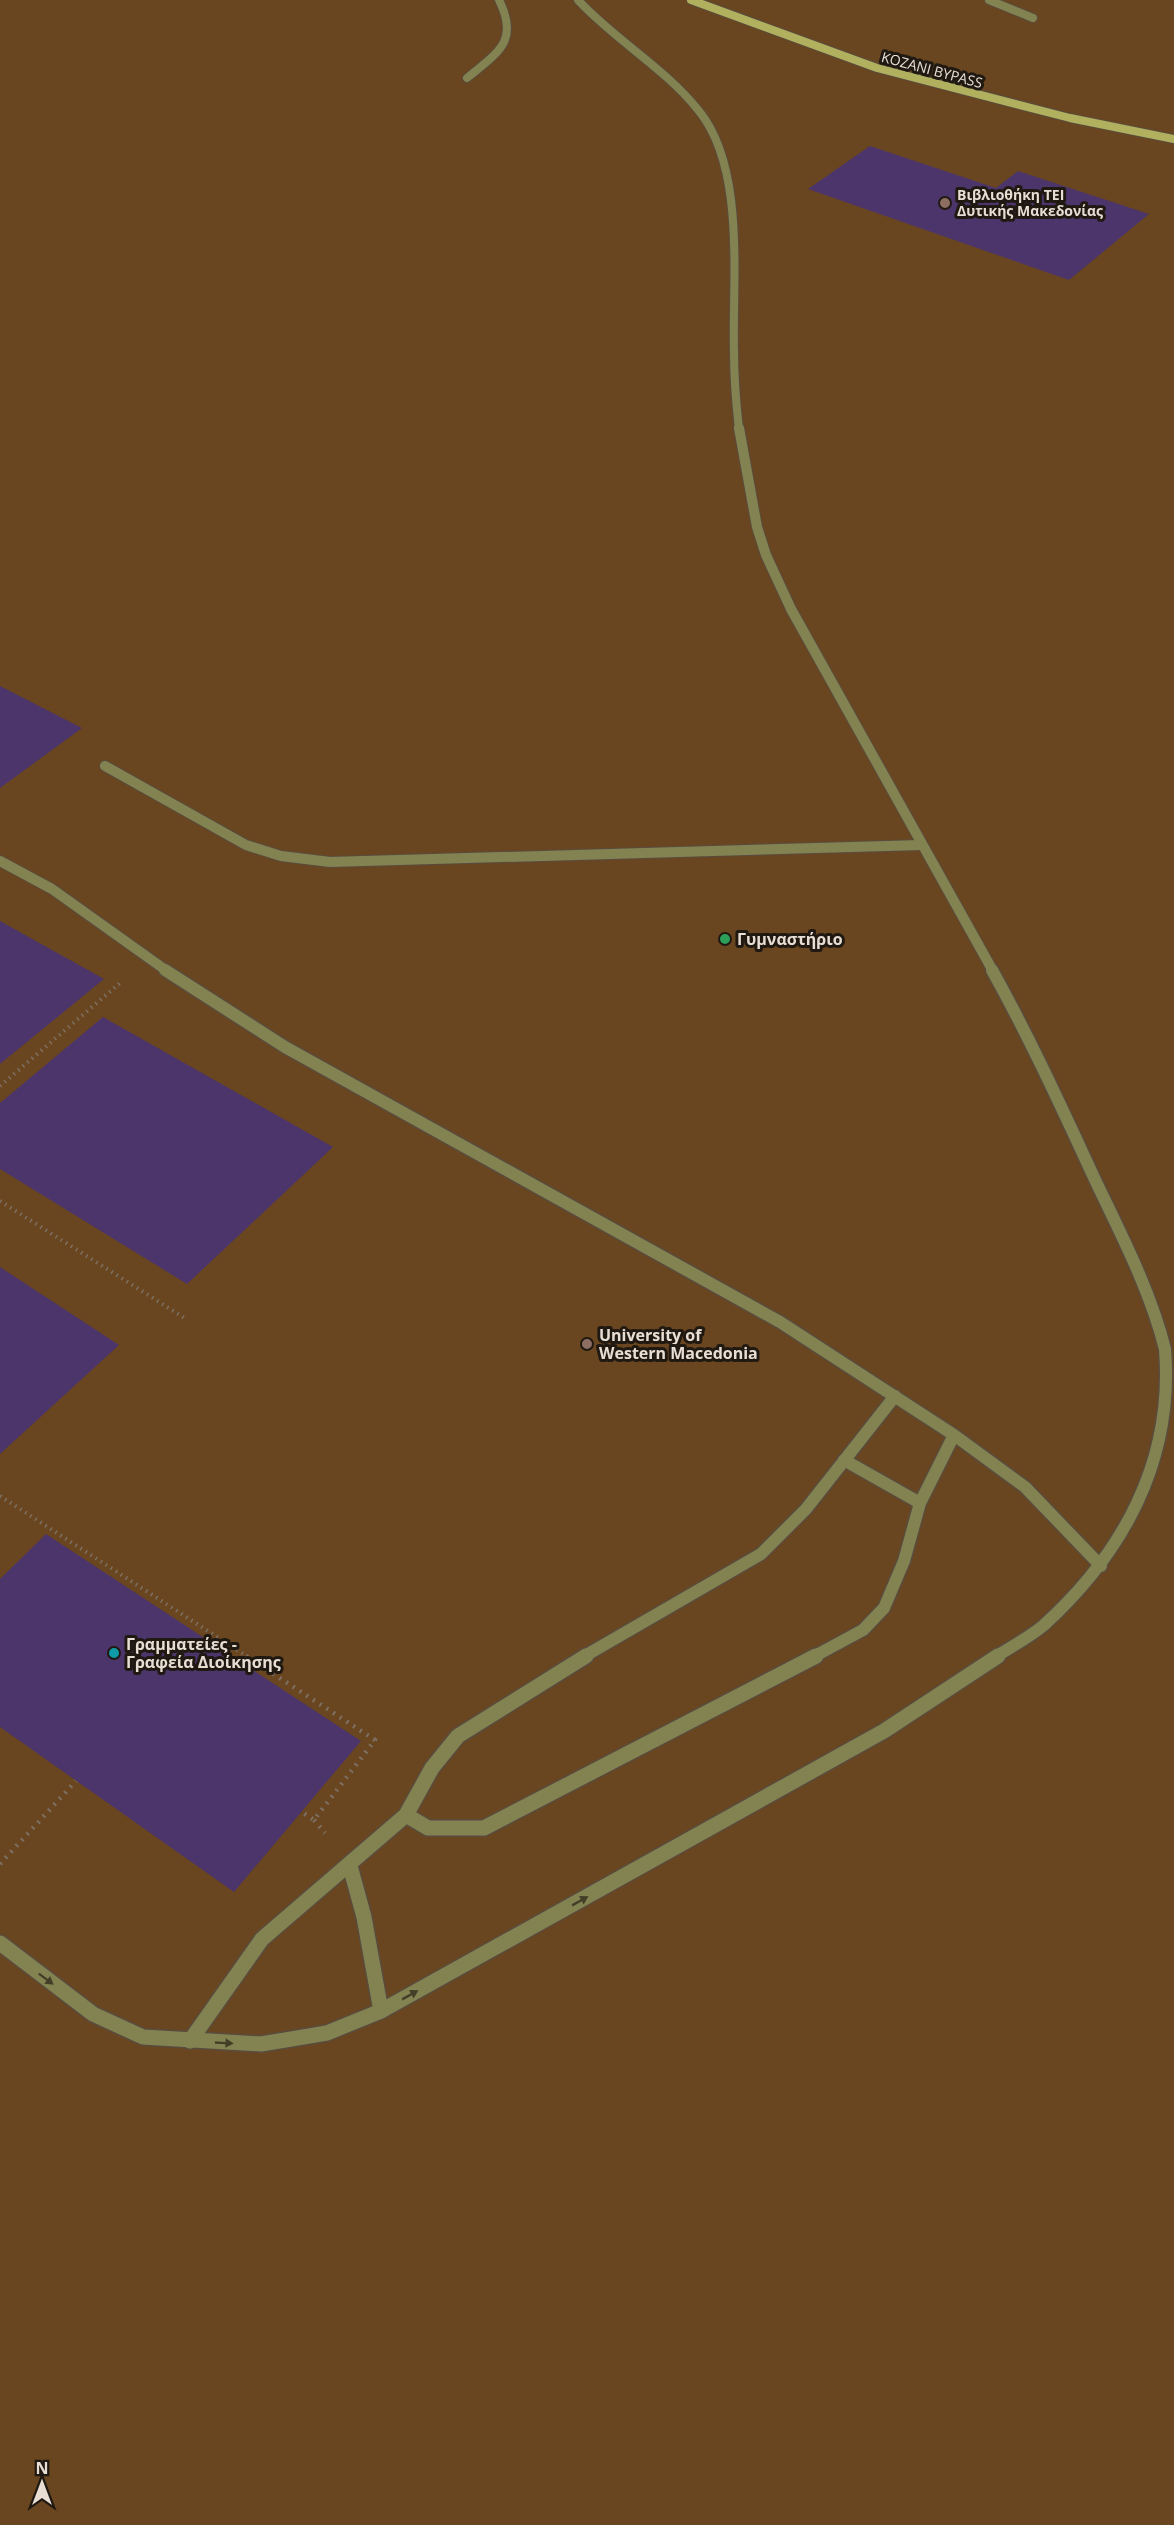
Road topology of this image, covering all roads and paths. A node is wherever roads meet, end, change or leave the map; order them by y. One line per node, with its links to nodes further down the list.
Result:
1 (499, 0): 6 (street)
2 (578, 0): 9 (street)
3 (691, 0): 7 (main road, KOZANI BYPASS)
4 (989, 0): 5 (street)
5 (1033, 18)
6 (467, 78)
7 (1174, 139)
8 (105, 766): 9 (street)
9 (922, 845): 20 (street)
10 (0, 861): 11 (street)
11 (148, 959): 12 (path); 15 (street)
12 (0, 1086)
13 (0, 1201): 14 (path)
14 (186, 1319)
15 (895, 1396): 16 (street); 17 (street)
16 (954, 1435): 19 (street); 20 (street)
17 (844, 1460): 19 (street); 23 (street)
18 (0, 1496): 22 (path)
19 (920, 1503): 23 (street)
20 (1101, 1566): 27 (street, one-way to 20)
21 (76, 1781): 24 (path)
22 (302, 1812)
23 (406, 1815): 25 (street)
24 (0, 1864)
25 (350, 1866): 27 (street); 28 (street)
26 (0, 1943): 28 (street, one-way to 28)
27 (381, 2012): 28 (street, one-way to 27)
28 (190, 2041)

